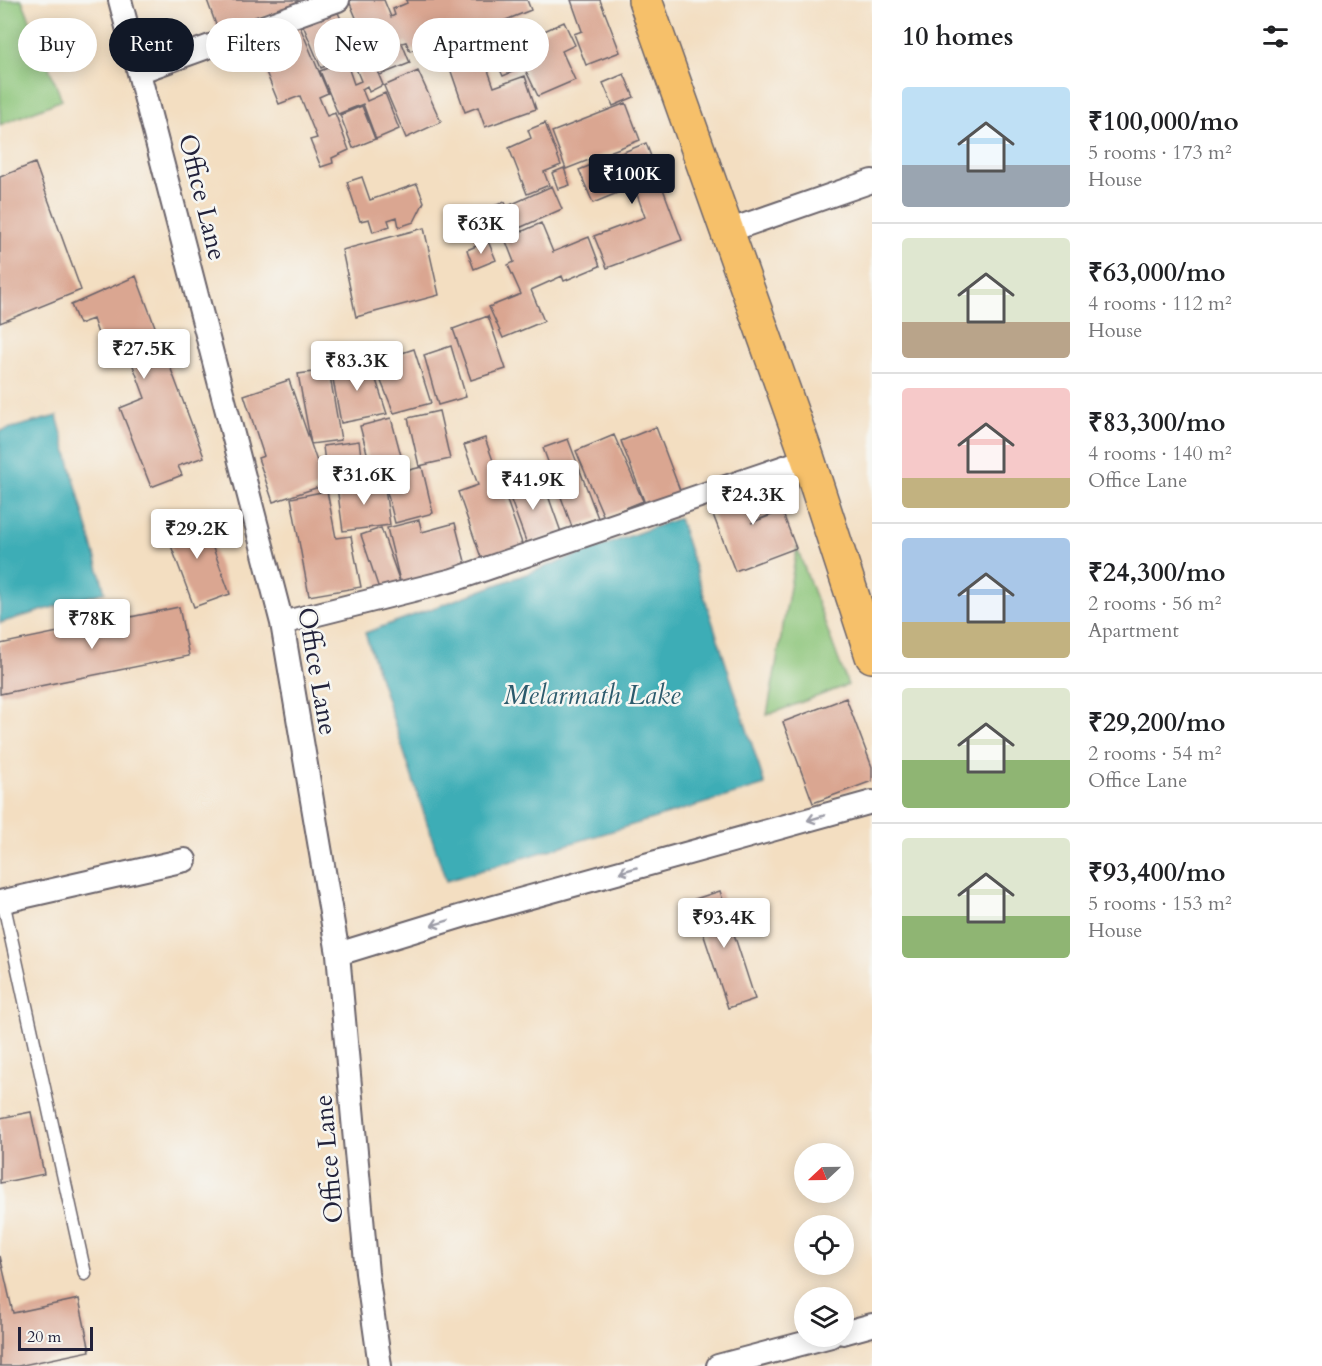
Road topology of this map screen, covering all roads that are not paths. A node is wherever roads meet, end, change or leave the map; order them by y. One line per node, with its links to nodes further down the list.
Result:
1 (120, 0): 4 (street, Office Lane)
2 (338, 0): 5 (street)
3 (645, 0): 8 (main road)
4 (125, 18)
5 (194, 52)
6 (141, 72): 10 (street, Office Lane)
7 (872, 181): 8 (street)
8 (728, 231): 9 (main road)
9 (808, 459): 10 (street); 11 (main road)
10 (282, 623): 15 (street, Office Lane)
11 (872, 656)
12 (872, 802): 15 (street, one-way to 15)
13 (185, 860): 14 (street)
14 (2, 902): 16 (lane)
15 (338, 954): 20 (street, Office Lane)
16 (85, 1274)
17 (872, 1325): 18 (street)
18 (854, 1330)
19 (794, 1346): 21 (street)
20 (380, 1366)
21 (718, 1366)

